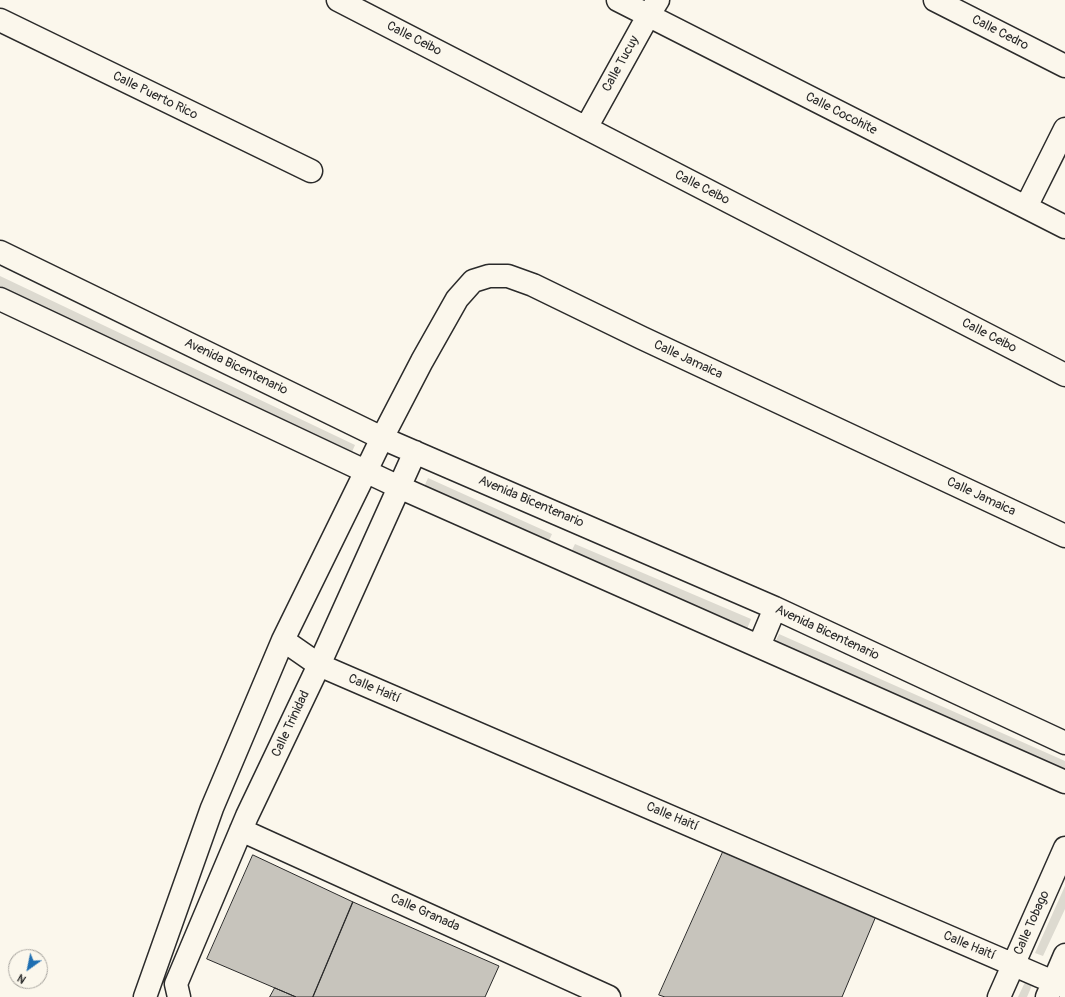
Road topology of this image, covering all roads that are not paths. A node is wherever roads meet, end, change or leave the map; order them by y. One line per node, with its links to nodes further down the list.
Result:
1 (338, 0): 7 (street, Calle Ceibo)
2 (618, 0): 4 (street, Calle Cocohite)
3 (935, 0): 6 (street, Calle Cedro)
4 (653, 8): 7 (street, Calle Tucuy); 10 (street, Calle Cocohite)
5 (0, 20): 9 (street, Calle Puerto Rico)
6 (1065, 66)
7 (586, 128): 14 (street, Calle Ceibo)
8 (1065, 129): 10 (street)
9 (311, 171)
10 (1026, 207): 11 (street, Calle Cocohite)
11 (1065, 227)
12 (0, 252): 15 (street, Avenida Bicentenario)
13 (0, 299): 17 (street)
14 (1065, 375)
15 (382, 438): 16 (street, Avenida Bicentenario); 17 (street, Calle Jamaica); 19 (street, Calle Jamaica)
16 (415, 452): 18 (street, Calle Trinidad); 20 (street, Avenida Bicentenario)
17 (366, 471): 18 (street); 21 (street)
18 (399, 487): 22 (street); 23 (street, Calle Trinidad)
19 (1065, 536)
20 (775, 608): 22 (street); 24 (street, Avenida Bicentenario)
21 (283, 640): 23 (street, Calle Haití); 31 (street)
22 (760, 646): 25 (street)
23 (319, 665): 26 (street, Calle Trinidad); 29 (street, Calle Haití)
24 (1065, 743)
25 (1065, 782)
26 (242, 830): 32 (street, Calle Trinidad); 33 (street, Calle Granada)
27 (1065, 848): 29 (street, Calle Tobago)
28 (1065, 955): 30 (street)
29 (1013, 964): 30 (street, Calle Haití); 34 (street, Calle Tobago)
30 (1055, 988)
31 (145, 997)
32 (179, 997)
33 (609, 997)
34 (999, 997)

